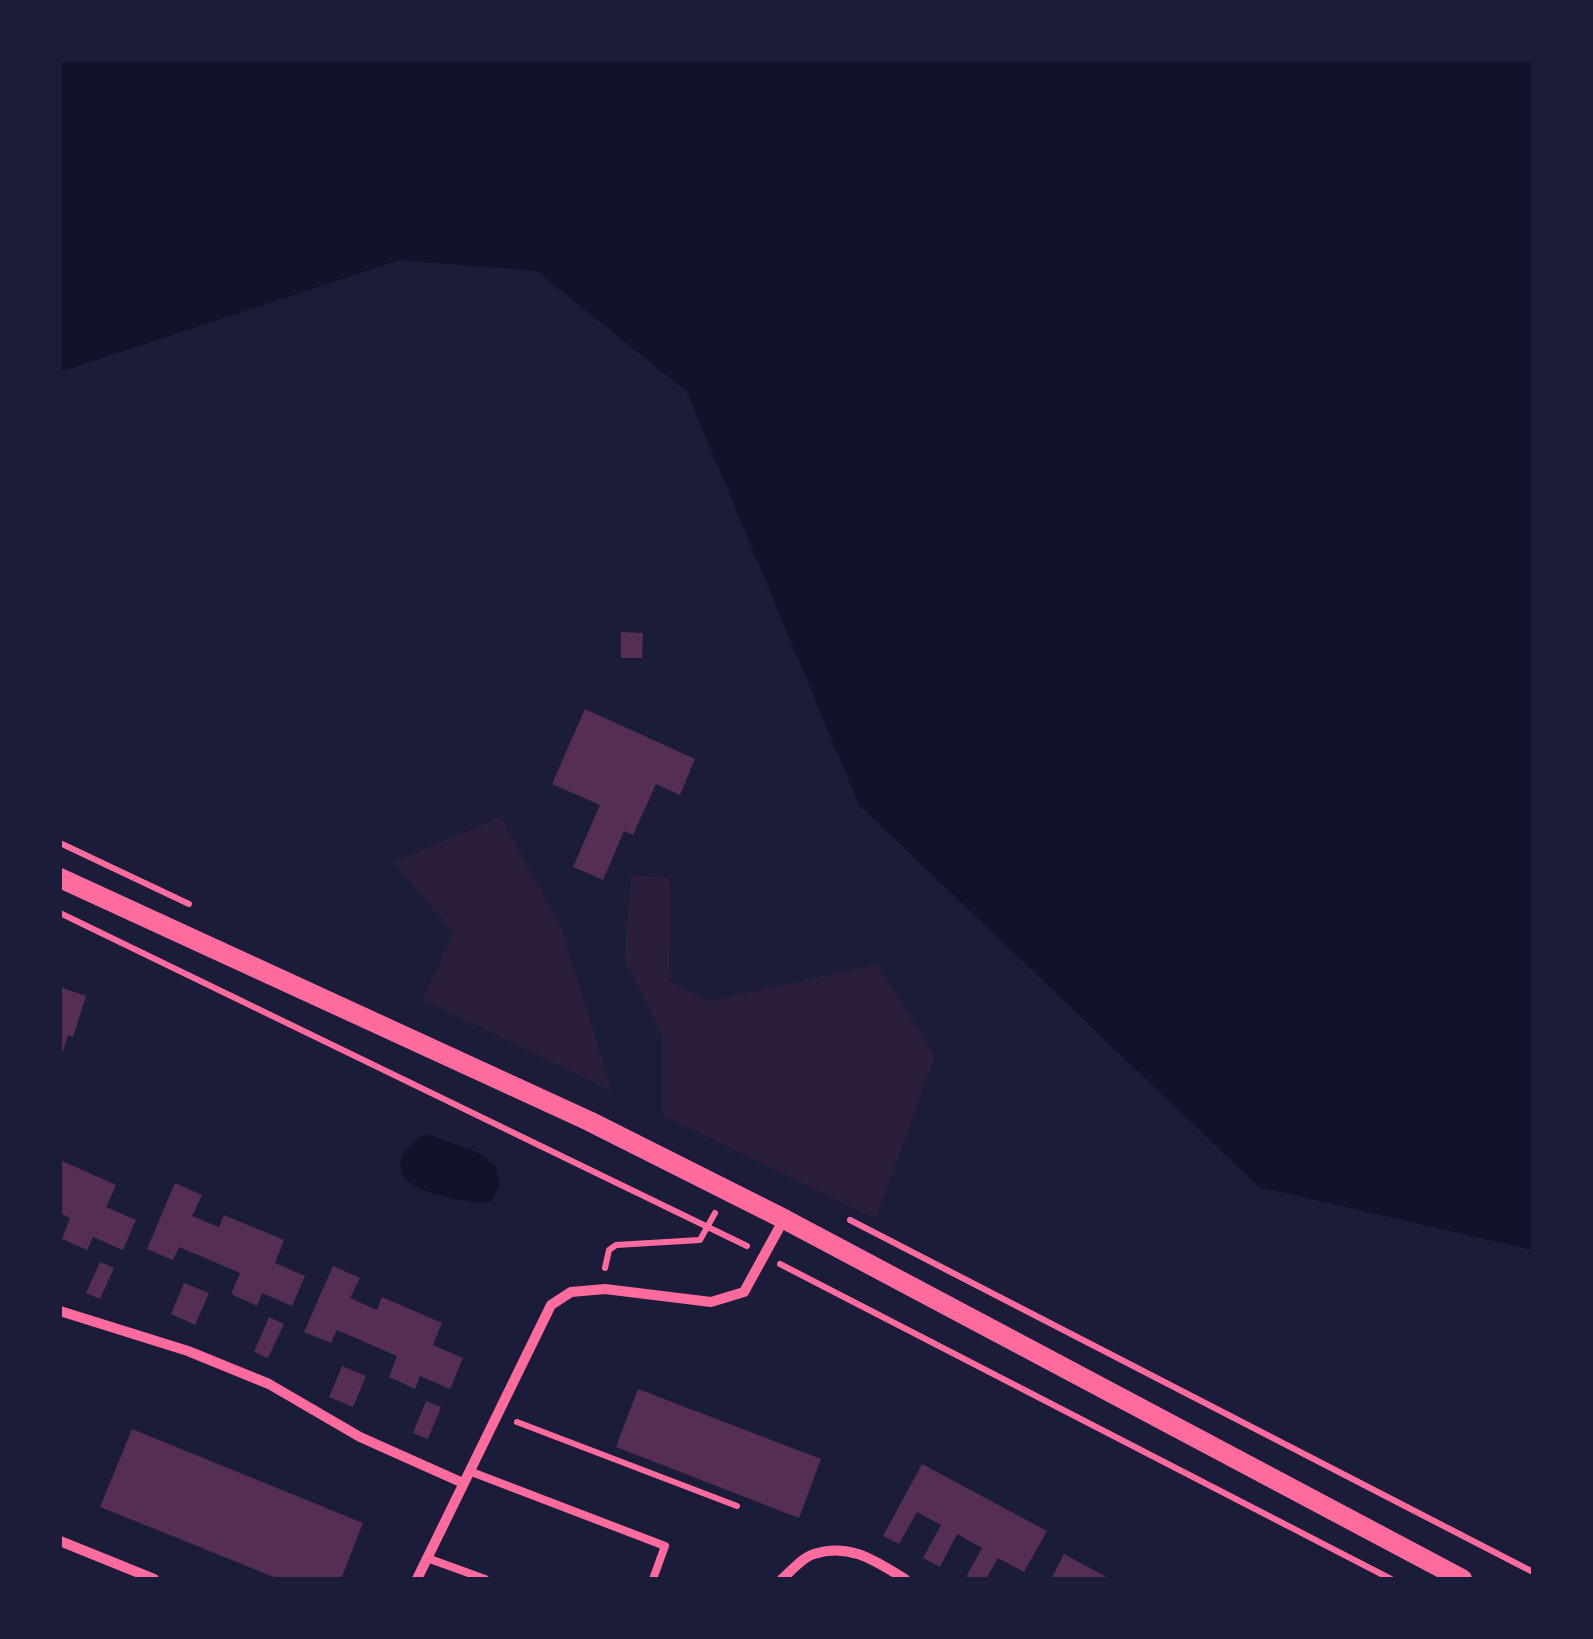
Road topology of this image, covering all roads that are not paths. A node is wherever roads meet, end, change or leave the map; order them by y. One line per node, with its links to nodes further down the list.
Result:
1 (60, 878): 2 (main road)
2 (784, 1219): 4 (street); 14 (main road)
3 (60, 1311): 5 (street)
4 (469, 1470): 5 (street); 11 (lane)
5 (463, 1483): 7 (street)
6 (60, 1541): 8 (street)
7 (428, 1558): 9 (street); 10 (lane)
8 (154, 1579)
9 (417, 1579)
10 (485, 1579)
11 (652, 1579)
12 (782, 1579): 13 (street)
13 (906, 1579)
14 (1462, 1579)

